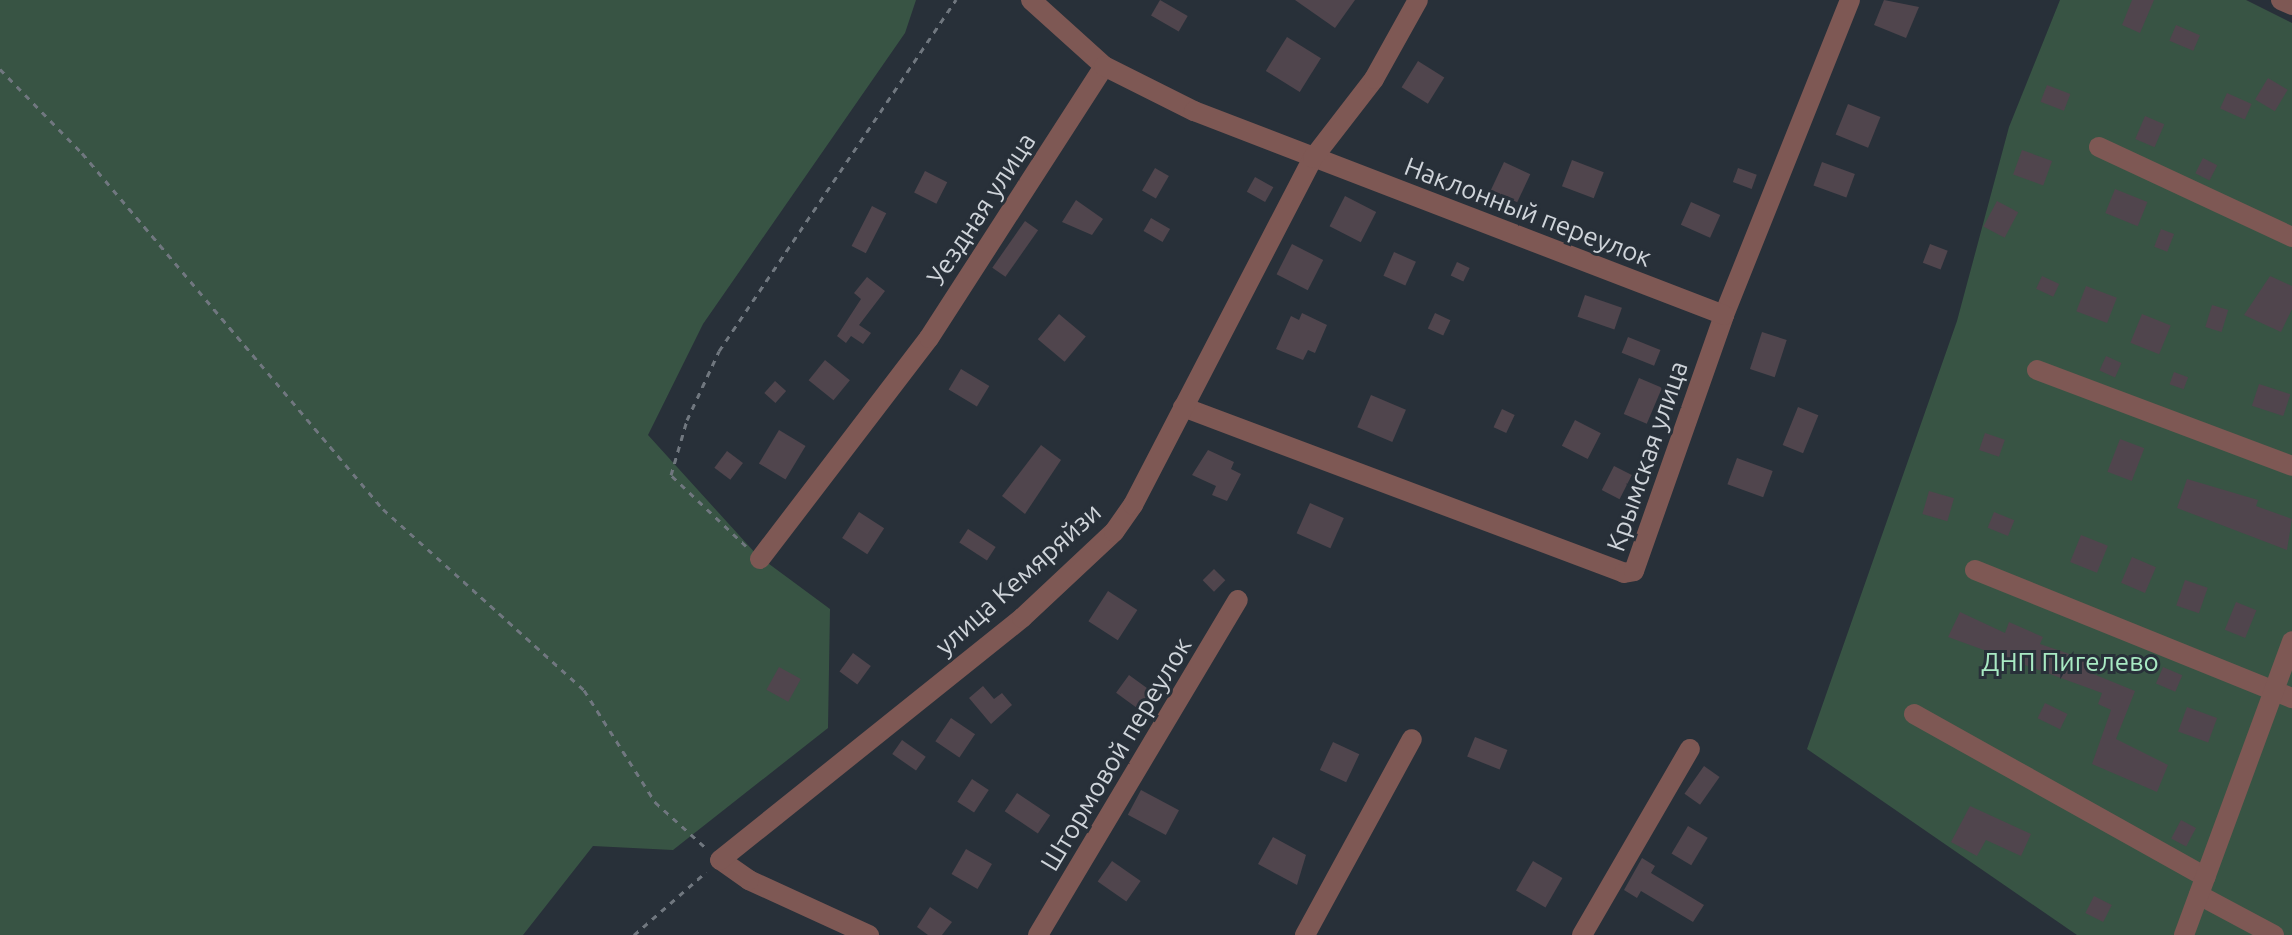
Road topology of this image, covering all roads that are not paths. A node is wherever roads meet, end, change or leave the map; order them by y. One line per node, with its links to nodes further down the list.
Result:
1 (1031, 0): 6 (street)
2 (1418, 0): 8 (street, улица Кемяряйзи)
3 (1850, 0): 10 (street, Крымская улица)
4 (2281, 0): 5 (street)
5 (2292, 5)
6 (1104, 66): 8 (street); 14 (street, Уездная улица)
7 (2099, 147): 9 (street)
8 (1313, 158): 10 (street, Наклонный переулок); 12 (street, улица Кемяряйзи)
9 (2292, 237)
10 (1724, 315): 12 (street, Крымская улица)
11 (2037, 370): 13 (street)
12 (1183, 407): 23 (street, улица Кемяряйзи)
13 (2292, 466)
14 (760, 559)
15 (1975, 570): 18 (street)
16 (1238, 600): 24 (street, Штормовой переулок)
17 (2292, 641): 18 (street)
18 (2283, 693): 22 (street)
19 (1914, 714): 22 (street)
20 (1412, 739): 25 (street)
21 (1690, 749): 26 (street)
22 (2202, 886): 27 (street); 28 (street)
23 (869, 935)
24 (1038, 935)
25 (1305, 935)
26 (1582, 935)
27 (2184, 935)
28 (2274, 935)

